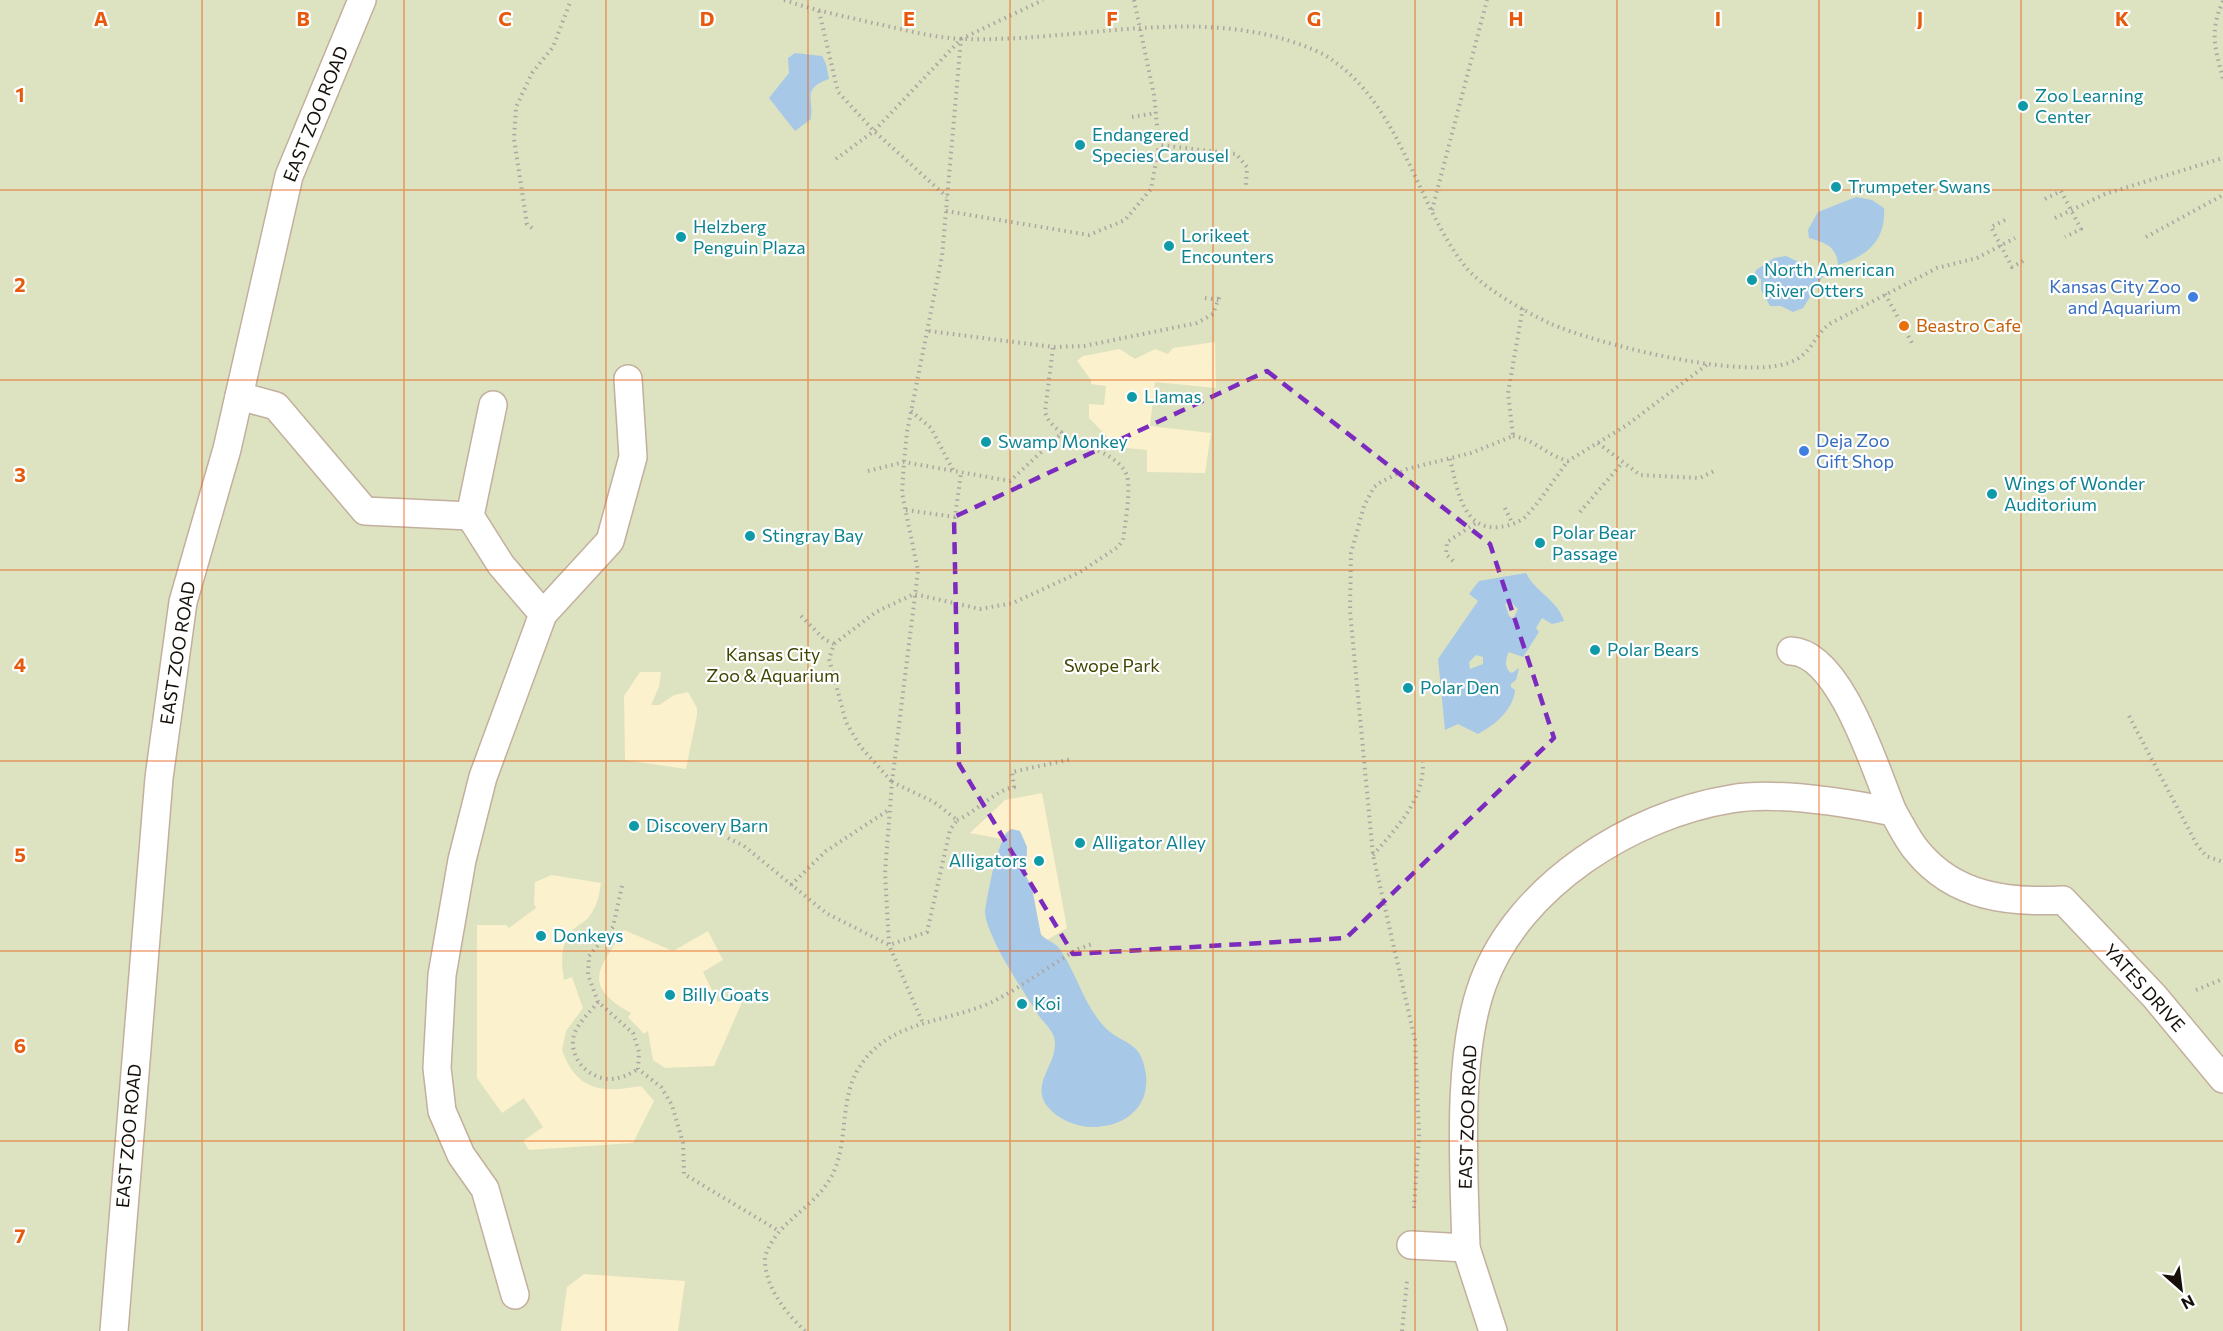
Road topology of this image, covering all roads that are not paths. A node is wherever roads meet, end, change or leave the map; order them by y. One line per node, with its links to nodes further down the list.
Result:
1 (362, 0): 3 (lane, EAST ZOO ROAD)
2 (628, 379): 6 (lane)
3 (239, 396): 5 (lane); 13 (lane, EAST ZOO ROAD)
4 (493, 405): 5 (lane)
5 (470, 516): 6 (lane)
6 (543, 614): 12 (lane)
7 (1791, 651): 8 (lane)
8 (1893, 812): 9 (lane, YATES DRIVE); 11 (lane, EAST ZOO ROAD)
9 (2223, 1079)
10 (1411, 1245): 11 (lane)
11 (1466, 1248): 14 (lane, EAST ZOO ROAD)
12 (515, 1295)
13 (114, 1331)
14 (1493, 1331)

